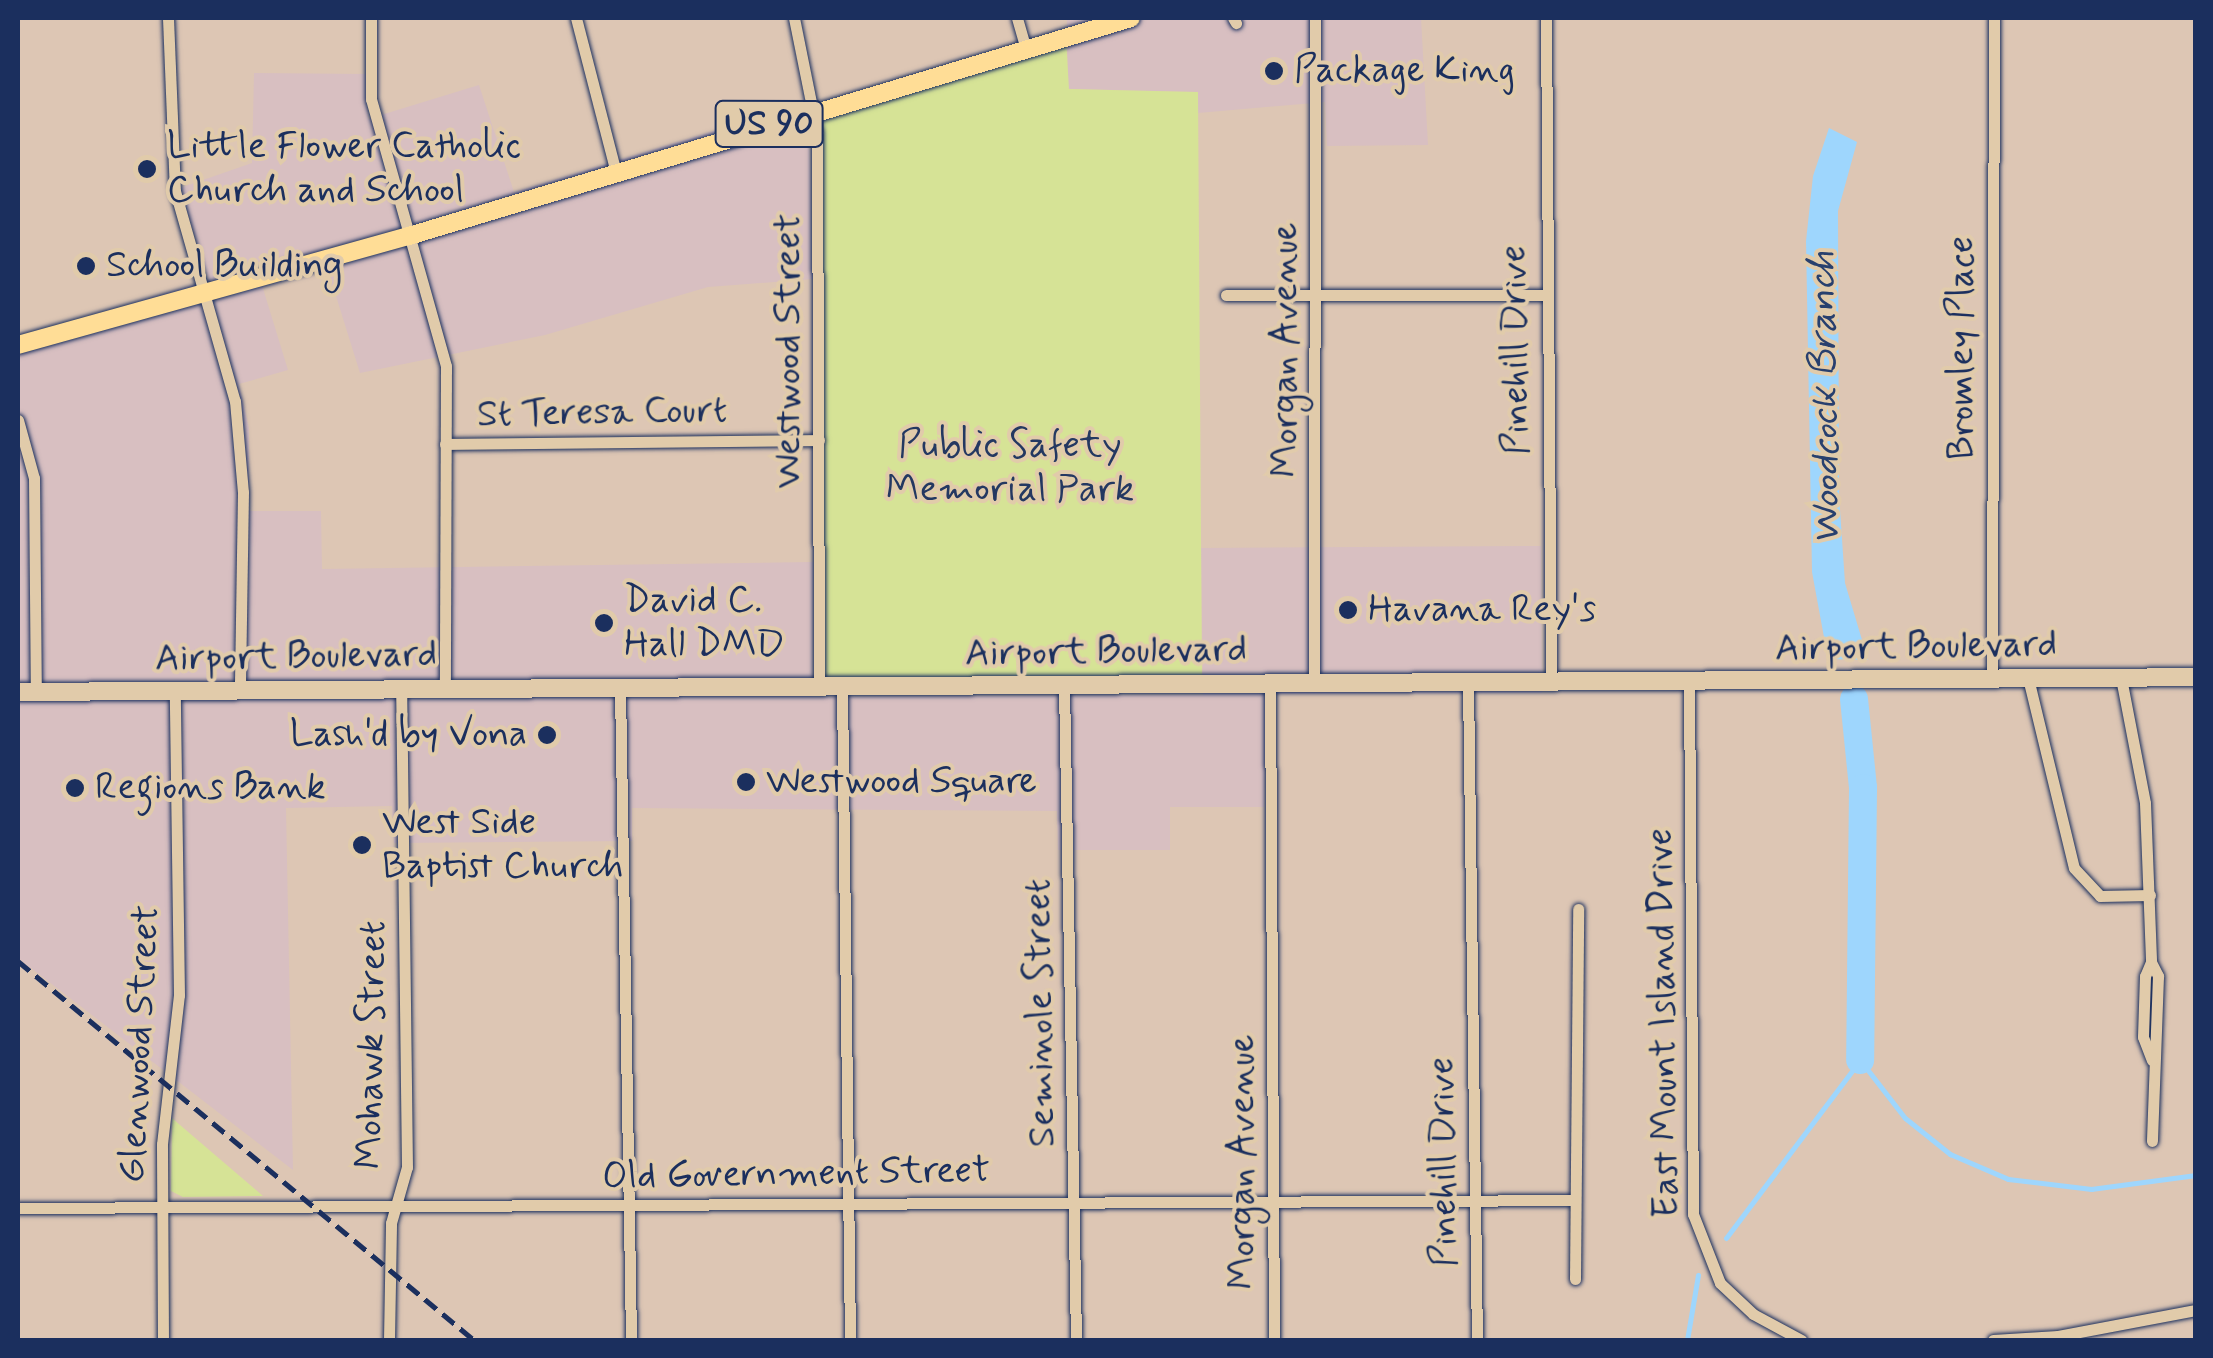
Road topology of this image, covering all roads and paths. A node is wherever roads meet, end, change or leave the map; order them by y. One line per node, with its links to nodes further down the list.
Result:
1 (168, 18): 14 (street)
2 (371, 18): 13 (street)
3 (576, 18): 12 (street)
4 (794, 18): 11 (street, Westwood Street)
5 (1017, 18): 10 (street)
6 (1131, 18): 10 (main road, US 90)
7 (1316, 18): 16 (street, Morgan Avenue)
8 (1546, 18): 17 (street, Pinehill Drive)
9 (1994, 18): 23 (street, Bromley Place)
10 (1026, 50): 11 (main road, US 90)
11 (815, 111): 12 (main road, US 90); 20 (street, Westwood Street)
12 (615, 169): 13 (main road, US 90)
13 (409, 236): 14 (main road, US 90); 21 (street)
14 (204, 290): 18 (main road, US 90); 37 (street)
15 (1226, 295): 16 (street)
16 (1316, 295): 17 (street); 27 (street, Morgan Avenue)
17 (1545, 295): 28 (street, Pinehill Drive)
18 (18, 346)
19 (18, 420): 39 (street)
20 (819, 440): 21 (street, St Teresa Court); 32 (street, Westwood Street)
21 (445, 444): 34 (street)
22 (2196, 677): 25 (main road, Airport Boulevard)
23 (1992, 678): 24 (main road, Airport Boulevard); 26 (main road, Airport Boulevard)
24 (2028, 678): 25 (main road, Airport Boulevard); 40 (street)
25 (2122, 678): 40 (street)
26 (1689, 681): 28 (main road, Airport Boulevard); 61 (street, East Mount Island Drive)
27 (1314, 682): 29 (main road, Airport Boulevard); 30 (main road, Airport Boulevard)
28 (1551, 682): 30 (main road, Airport Boulevard)
29 (1270, 683): 31 (main road, Airport Boulevard); 46 (street, Morgan Avenue)
30 (1468, 683): 47 (street, Pinehill Drive)
31 (1064, 685): 33 (main road, Airport Boulevard); 45 (street, Seminole Street)
32 (818, 687): 33 (main road, Airport Boulevard); 35 (main road, Airport Boulevard)
33 (842, 687): 43 (street)
34 (445, 688): 35 (main road, Airport Boulevard); 36 (main road, Airport Boulevard)
35 (620, 688): 48 (street)
36 (401, 689): 37 (main road, Airport Boulevard); 51 (street, Mohawk Street)
37 (240, 690): 38 (main road, Airport Boulevard)
38 (175, 691): 39 (main road, Airport Boulevard); 50 (street, Glenwood Street)
39 (27, 692)
40 (2150, 895): 42 (street)
41 (1578, 910): 44 (street)
42 (2152, 1141)
43 (846, 1200): 45 (street, Old Government Street); 48 (street, Old Government Street); 57 (street)
44 (1576, 1200): 47 (street, Old Government Street); 52 (street)
45 (1074, 1201): 46 (street, Old Government Street); 58 (street, Seminole Street)
46 (1274, 1202): 47 (street, Old Government Street); 59 (street, Morgan Avenue)
47 (1475, 1202): 60 (street, Pinehill Drive)
48 (629, 1206): 51 (street, Old Government Street); 56 (street)
49 (18, 1208): 50 (street, Old Government Street)
50 (162, 1208): 51 (street, Old Government Street); 54 (street, Glenwood Street)
51 (396, 1208): 55 (street, Mohawk Street)
52 (1575, 1279)
53 (2196, 1310): 62 (street)
54 (164, 1340)
55 (389, 1340)
56 (632, 1340)
57 (850, 1340)
58 (1076, 1340)
59 (1274, 1340)
60 (1476, 1340)
61 (1801, 1340)
62 (1992, 1340)

